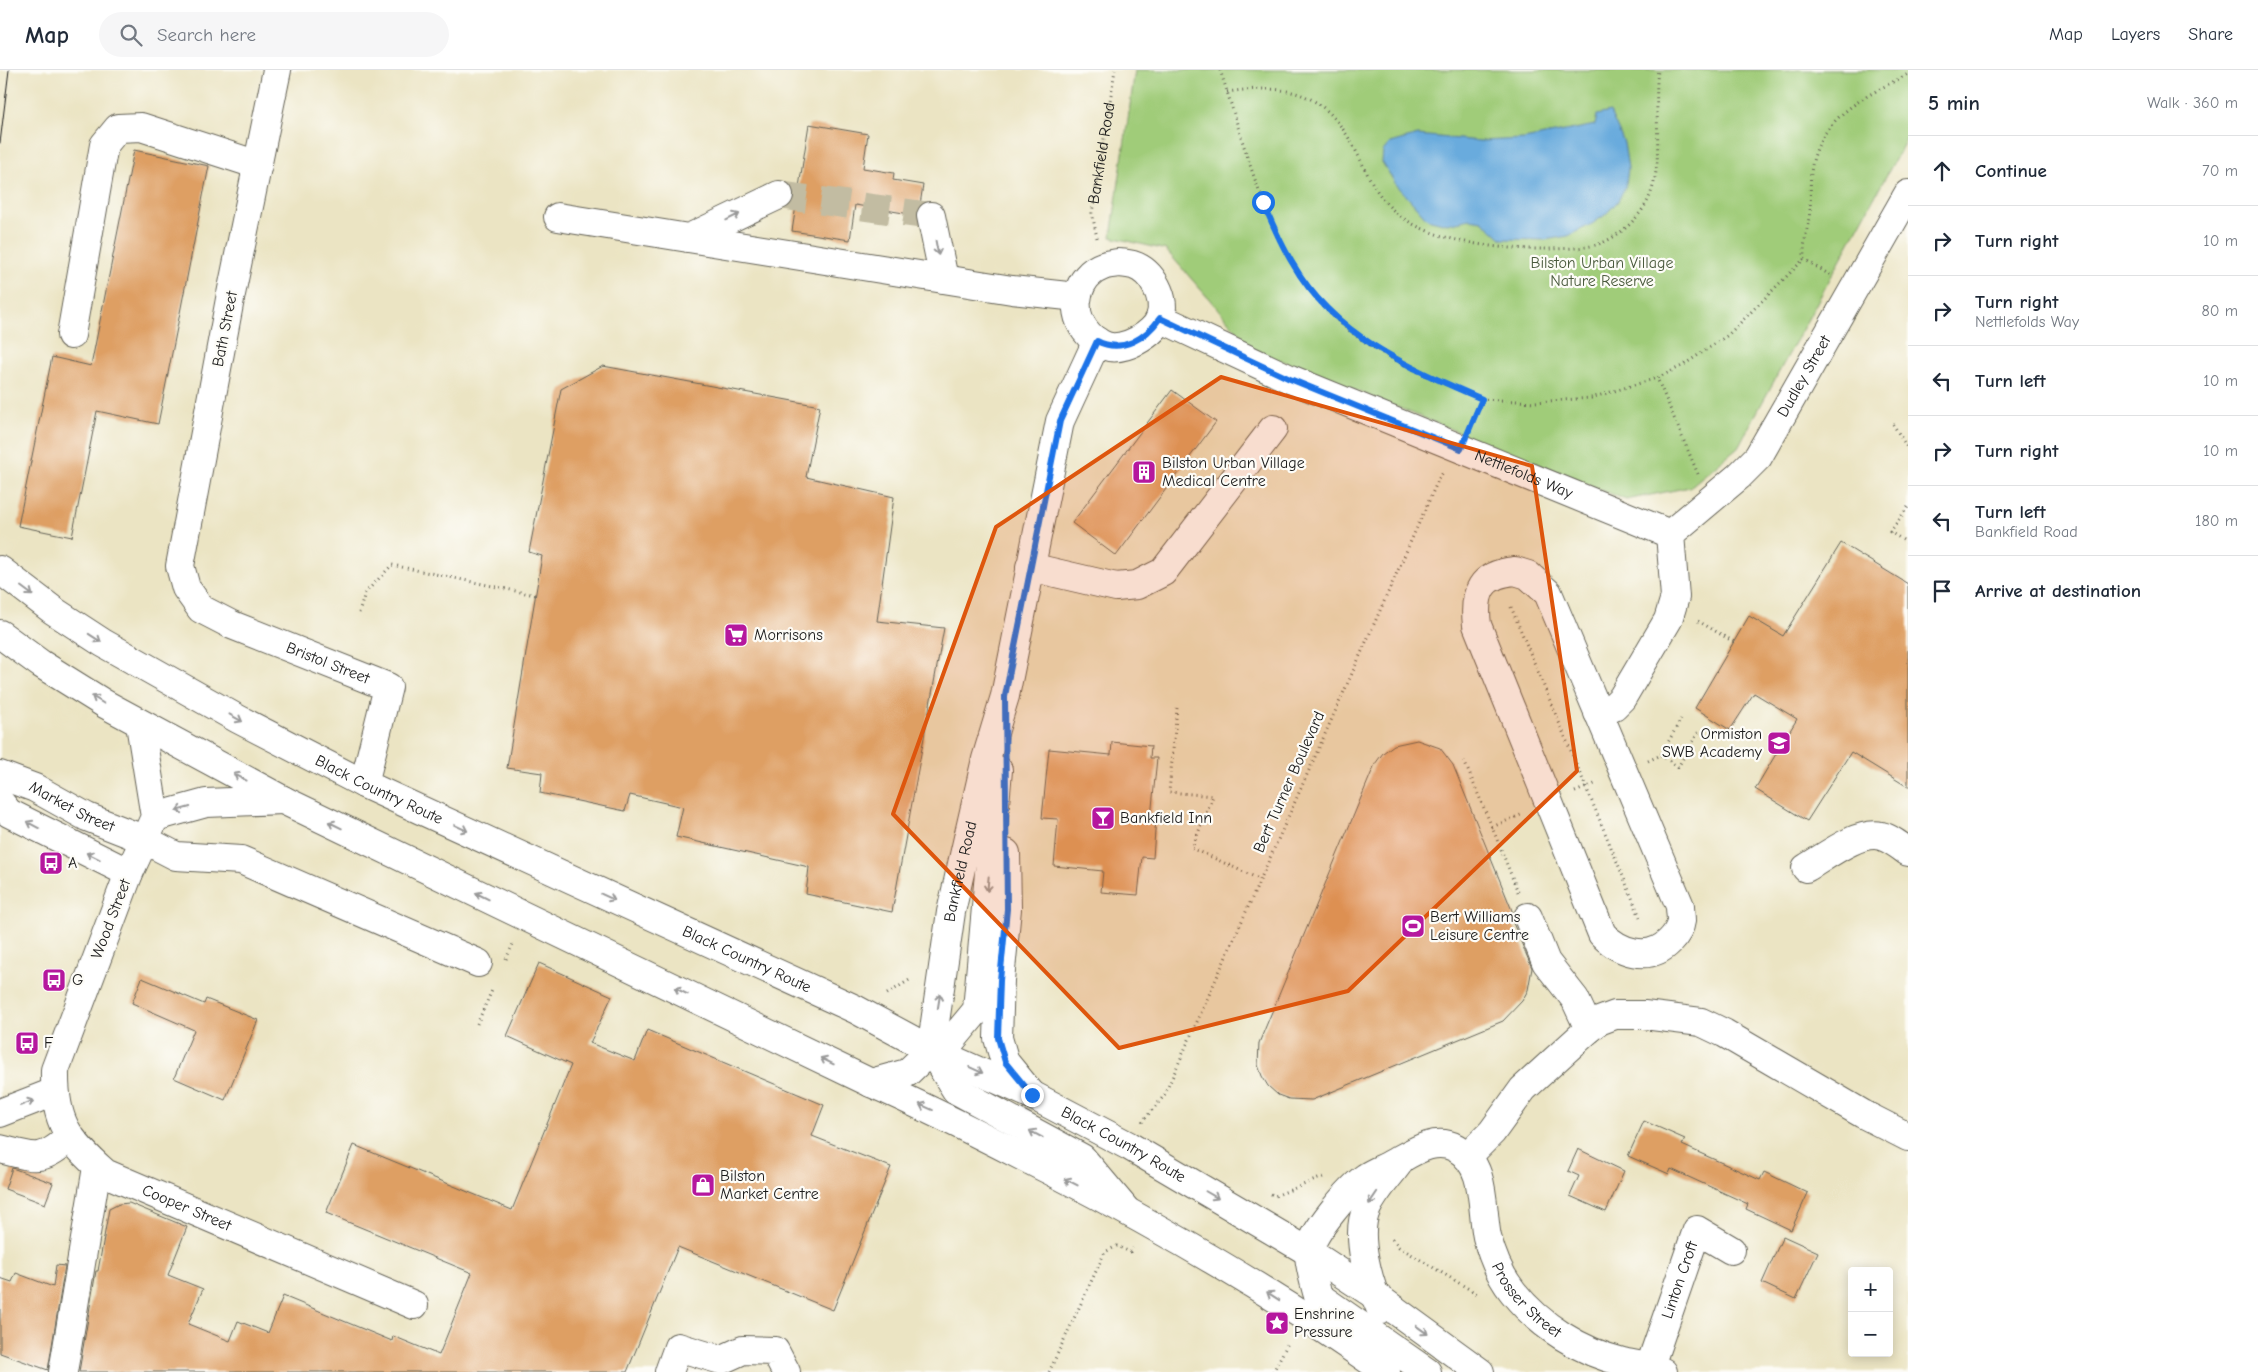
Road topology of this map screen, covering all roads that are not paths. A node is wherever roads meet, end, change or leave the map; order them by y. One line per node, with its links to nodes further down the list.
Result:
1 (277, 70): 2 (main road, Bath Street)
2 (258, 164): 11 (main road); 17 (main road, Bath Street)
3 (1908, 194): 14 (main road, Dudley Street)
4 (779, 195): 7 (main road, one-way to 4)
5 (931, 216): 8 (main road, one-way to 8)
6 (558, 218): 7 (main road)
7 (689, 238): 8 (main road)
8 (944, 279): 9 (main road)
9 (1077, 297): 10 (main road); 12 (main road)
10 (1160, 318): 12 (main road); 14 (main road, Nettlefolds Way)
11 (71, 335)
12 (1097, 341): 15 (main road, Bankfield Road)
13 (1273, 428): 15 (main road)
14 (1670, 534): 20 (main road)
15 (1030, 567): 19 (main road, Bankfield Road)
16 (0, 570): 23 (main road, Black Country Route, one-way to 23)
17 (186, 588): 23 (main road, Bristol Street)
18 (0, 634): 21 (main road, one-way to 18)
19 (1005, 696): 33 (main road, Bankfield Road, one-way to 19); 33 (main road, one-way to 33); 36 (main road, Bankfield Road)
20 (1598, 713): 20 (main road)
21 (140, 724): 24 (main road, one-way to 21); 26 (main road)
22 (0, 775): 26 (main road, Market Street)
23 (364, 784): 33 (main road, Black Country Route, one-way to 33)
24 (283, 800): 26 (main road, one-way to 26); 34 (main road, one-way to 24)
25 (3, 811): 29 (main road, one-way to 25)
26 (149, 828): 29 (main road, Wood Street); 31 (main road, Market Street)
27 (1908, 852): 28 (main road)
28 (1806, 868)
29 (129, 873): 35 (main road, Wood Street)
30 (1528, 917): 32 (main road)
31 (478, 963)
32 (1588, 1029): 39 (main road); 41 (main road)
33 (931, 1050): 34 (main road); 36 (main road, Black Country Route, one-way to 36); 44 (main road, one-way to 33)
34 (871, 1083): 44 (main road, one-way to 34)
35 (54, 1092): 37 (main road, one-way to 35); 38 (main road, Wood Street)
36 (1032, 1095): 46 (main road, Black Country Route, one-way to 46)
37 (0, 1113)
38 (70, 1137): 40 (main road); 43 (main road, Cooper Street)
39 (1908, 1137)
40 (0, 1149)
41 (1467, 1157): 42 (main road); 50 (main road, Prosser Street)
42 (1402, 1158): 46 (main road); 47 (main road, one-way to 47)
43 (97, 1167): 48 (main road, Cooper Street); 51 (main road)
44 (1125, 1210): 49 (main road, one-way to 44)
45 (1731, 1250): 50 (main road, Linton Croft)
46 (1309, 1252): 47 (main road, Black Country Route); 49 (main road)
47 (1374, 1294): 49 (main road); 55 (main road, Black Country Route, one-way to 55)
48 (414, 1305)
49 (1393, 1366): 54 (main road)
50 (1656, 1369)
51 (63, 1372)
52 (669, 1372): 53 (main road)
53 (786, 1372)
54 (1427, 1372)
55 (1480, 1372)

